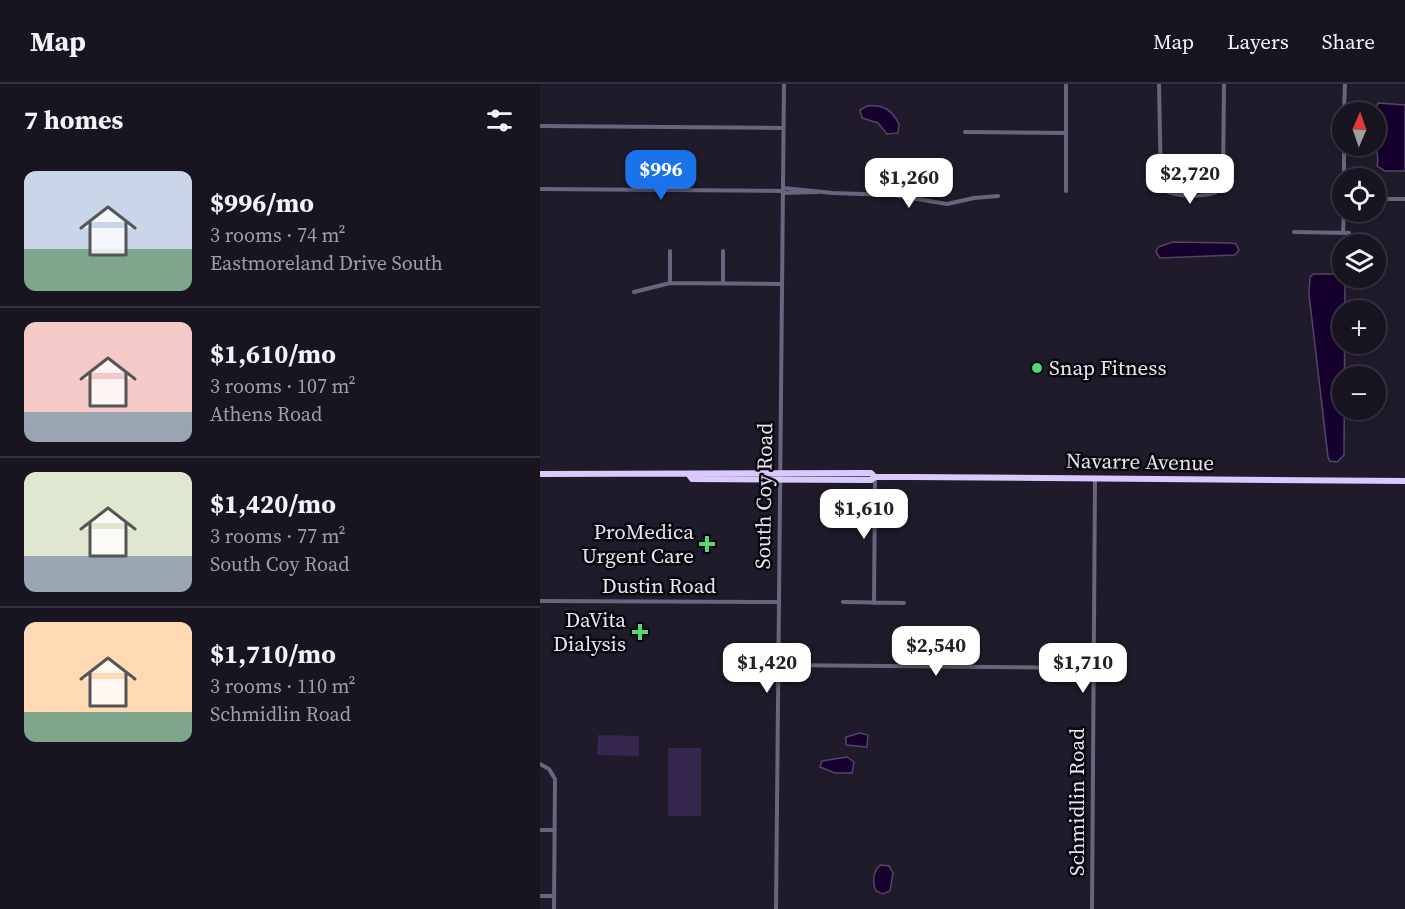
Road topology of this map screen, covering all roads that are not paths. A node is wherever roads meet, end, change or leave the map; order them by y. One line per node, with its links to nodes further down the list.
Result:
1 (784, 84): 8 (street, South Coy Road)
2 (1066, 84): 10 (street)
3 (1159, 84): 4 (street)
4 (1224, 84)
5 (1345, 84): 6 (street)
6 (1344, 102)
7 (540, 126): 8 (street)
8 (783, 128): 12 (street, South Coy Road)
9 (965, 132): 10 (street)
10 (1066, 133): 13 (street)
11 (540, 189): 12 (street)
12 (783, 191): 14 (street); 23 (street, South Coy Road)
13 (1066, 191)
14 (998, 196)
15 (1386, 199): 16 (street)
16 (1405, 200)
17 (1345, 222): 18 (street)
18 (1294, 232)
19 (670, 251): 21 (street)
20 (723, 251): 22 (street)
21 (670, 283): 22 (street); 24 (street)
22 (723, 284): 23 (street)
23 (783, 284): 27 (street, South Coy Road)
24 (634, 292)
25 (865, 473): 27 (highway, Navarre Avenue); 28 (highway, Navarre Avenue); 30 (highway)
26 (540, 474): 27 (highway, Navarre Avenue)
27 (779, 476): 30 (highway, Navarre Avenue); 33 (street, South Coy Road)
28 (875, 477): 29 (highway, Navarre Avenue); 30 (highway, Navarre Avenue); 35 (street)
29 (1095, 478): 31 (highway, Navarre Avenue); 38 (street, Schmidlin Road)
30 (847, 480)
31 (1405, 481)
32 (540, 601): 33 (street, Dustin Road)
33 (778, 602): 37 (street, South Coy Road)
34 (843, 602): 35 (street)
35 (874, 603): 36 (street)
36 (904, 603)
37 (778, 665): 38 (street); 45 (street, South Coy Road)
38 (1094, 668): 46 (street, Schmidlin Road)
39 (540, 764): 41 (street)
40 (540, 830): 41 (street)
41 (555, 830): 43 (street)
42 (540, 896): 43 (street)
43 (555, 896): 44 (street)
44 (554, 909)
45 (776, 909)
46 (1092, 909)

